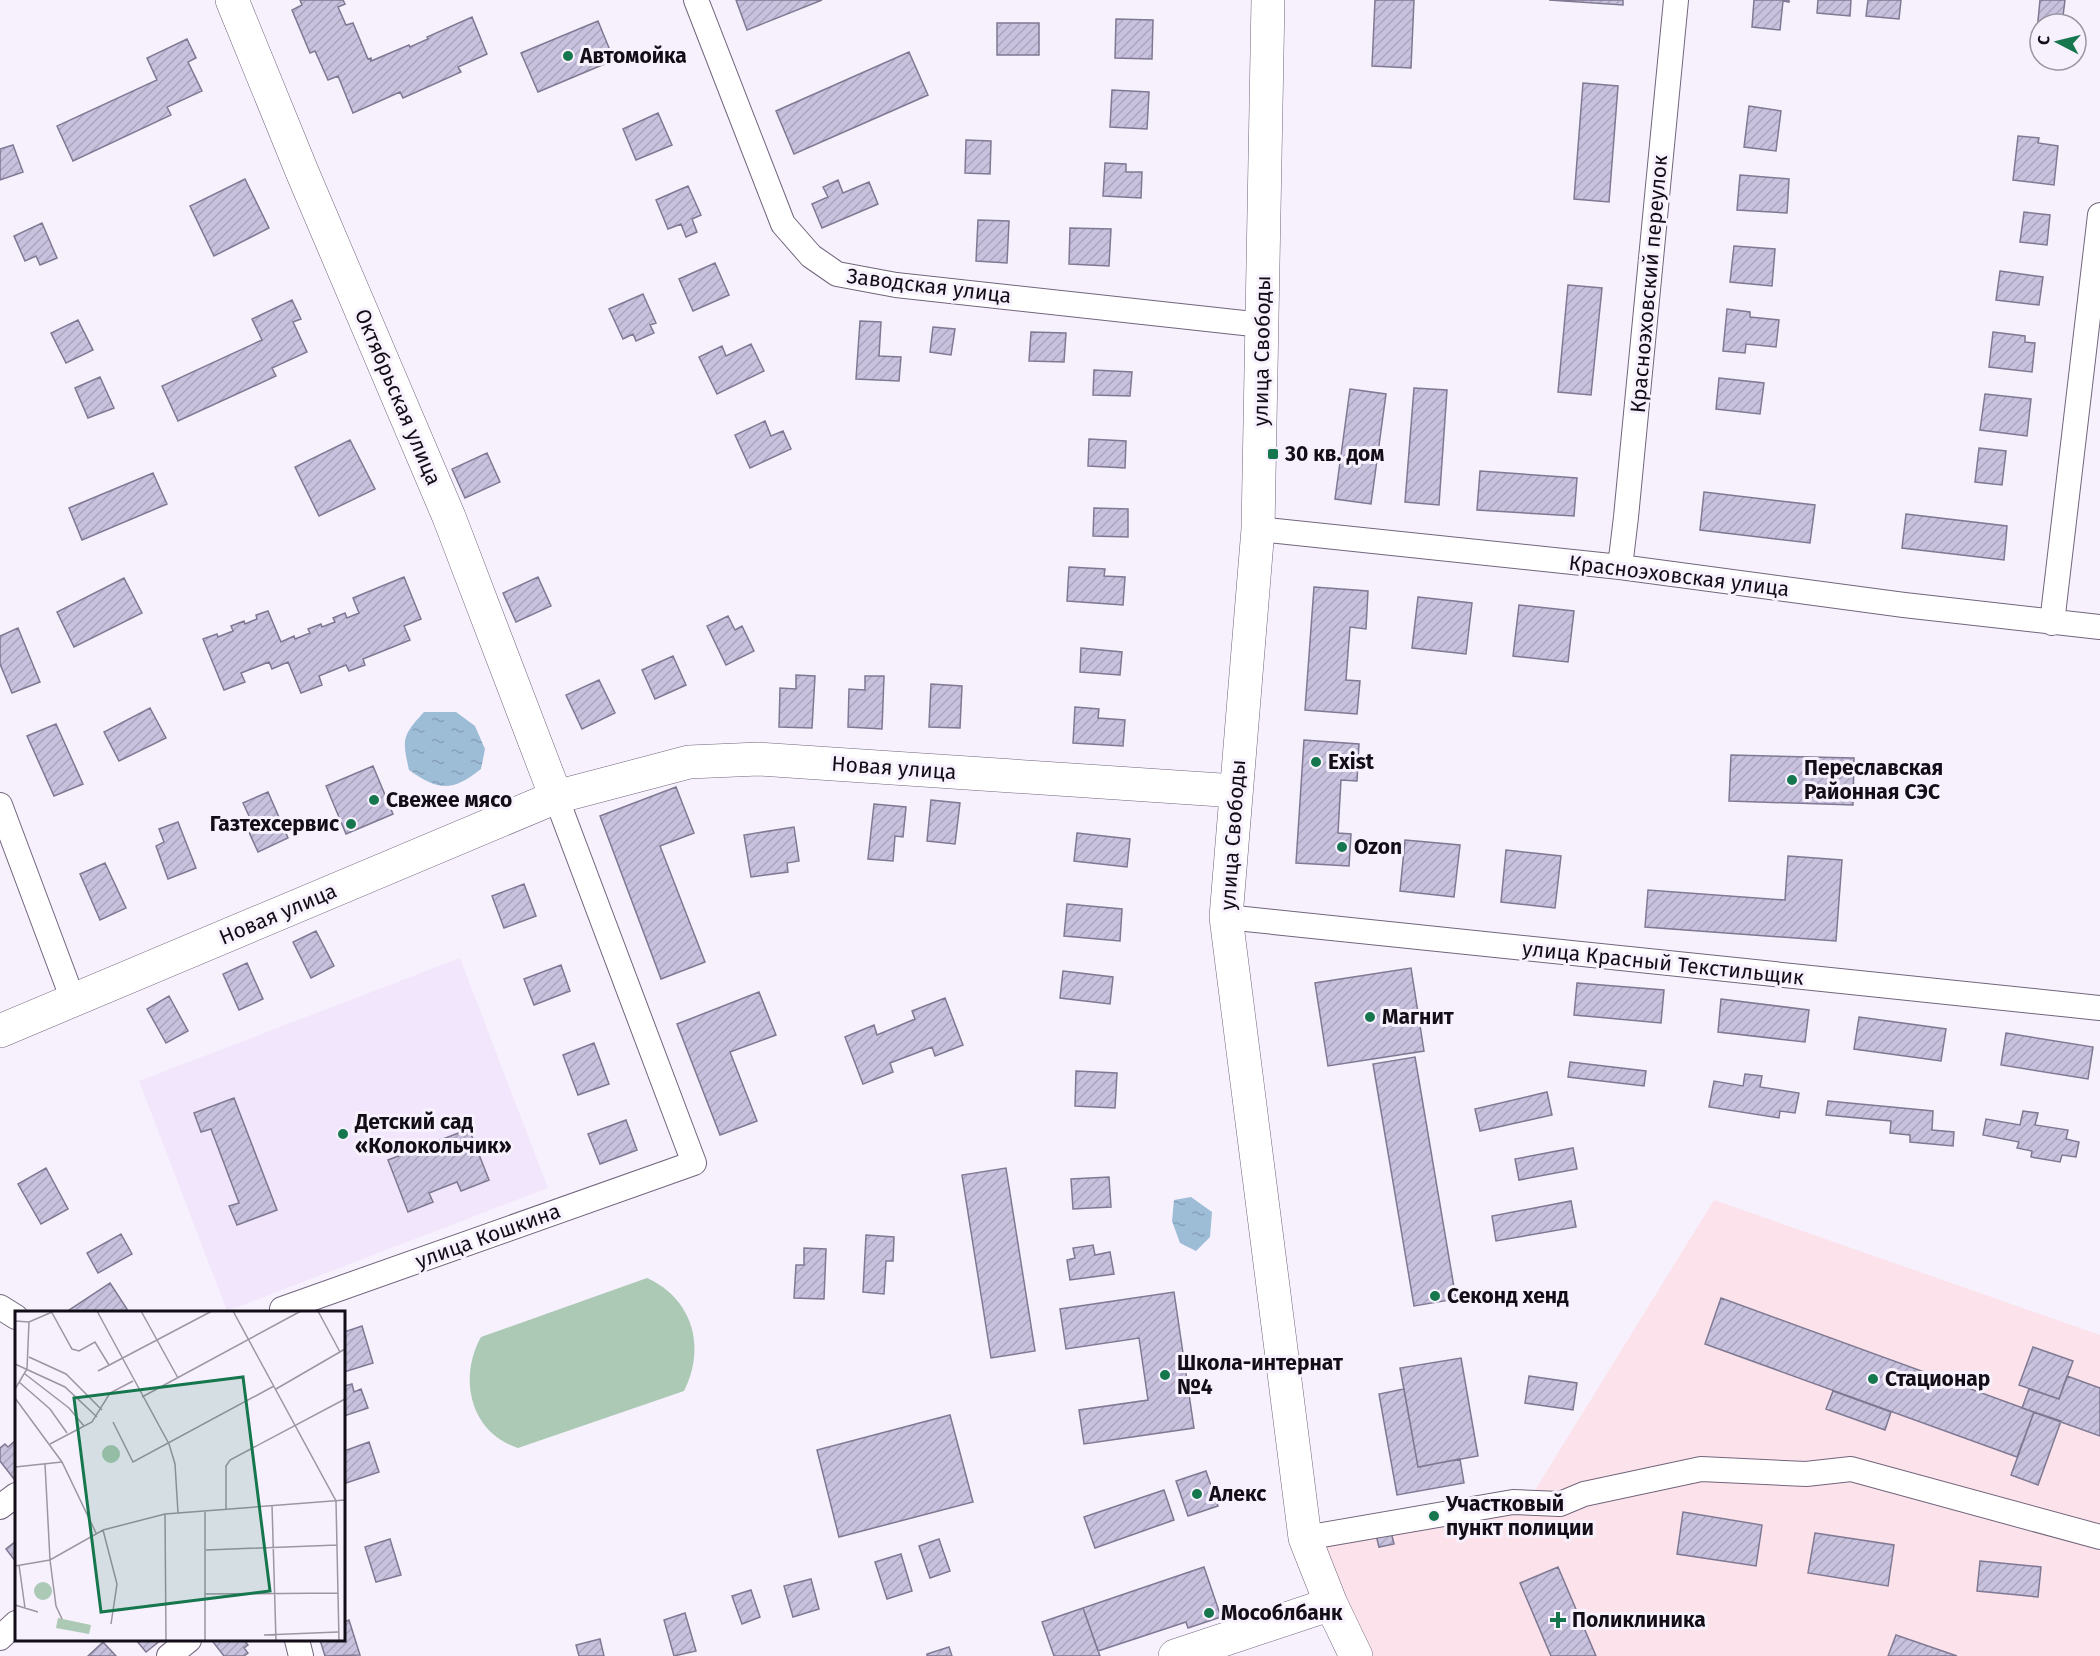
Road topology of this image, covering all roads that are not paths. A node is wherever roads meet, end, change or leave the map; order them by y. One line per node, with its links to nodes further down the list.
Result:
1 (232, 0): 12 (street, Октябрьская улица)
2 (696, 0): 6 (street, Заводская улица)
3 (1268, 0): 6 (street, улица Свободы)
4 (1676, 0): 8 (street, Красноэховский переулок)
5 (2100, 215): 9 (street)
6 (1262, 324): 7 (street, улица Свободы)
7 (1258, 529): 8 (street, Красноэховская улица); 11 (street, улица Свободы)
8 (1620, 567): 9 (street, Красноэховская улица)
9 (2052, 623): 10 (street, Красноэховская улица)
10 (2100, 627)
11 (1236, 791): 12 (street, Новая улица); 14 (street, улица Свободы)
12 (556, 797): 15 (street, Новая улица); 19 (street, улица Кошкина)
13 (0, 805): 15 (street)
14 (1226, 917): 16 (street, улица Красный Текстильщик); 24 (street, улица Свободы)
15 (73, 1000): 17 (street, Новая улица)
16 (2100, 1008)
17 (0, 1031)
18 (0, 1307): 20 (street)
19 (282, 1309)
20 (15, 1316)
21 (15, 1496): 22 (street)
22 (0, 1507)
23 (2100, 1537): 24 (street)
24 (1305, 1538): 25 (street, улица Свободы)
25 (1331, 1604): 32 (street); 33 (street, улица Свободы)
26 (15, 1624): 27 (street)
27 (0, 1638)
28 (188, 1641): 30 (street)
29 (297, 1641): 31 (street)
30 (169, 1656)
31 (301, 1656)
32 (1175, 1656)
33 (1356, 1656)

